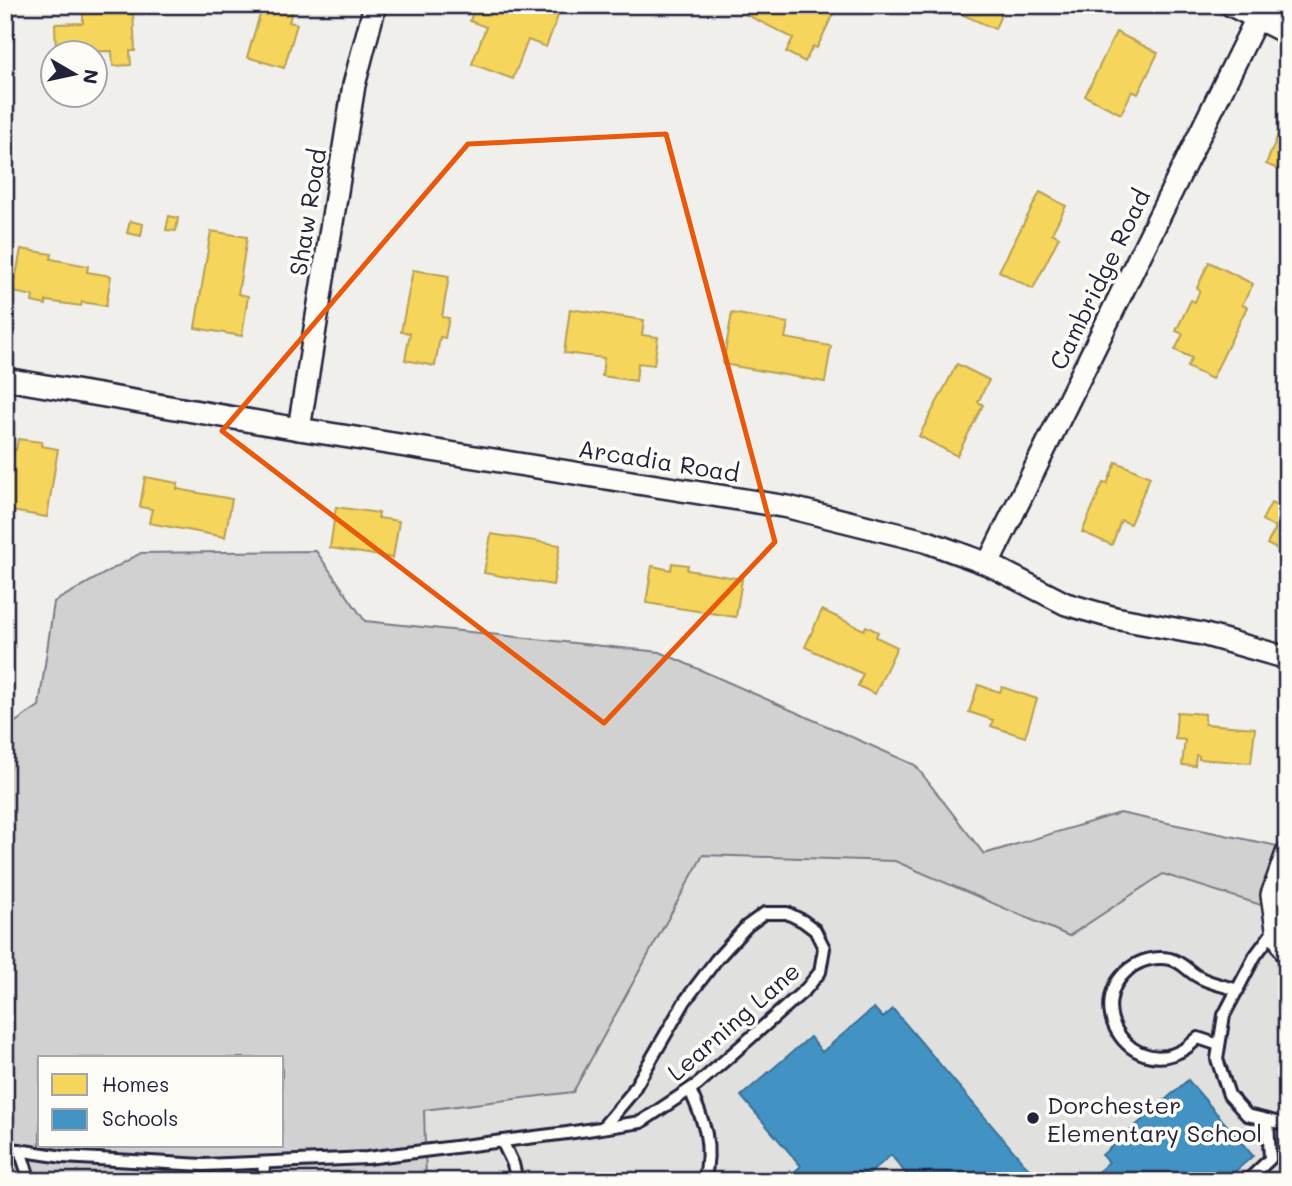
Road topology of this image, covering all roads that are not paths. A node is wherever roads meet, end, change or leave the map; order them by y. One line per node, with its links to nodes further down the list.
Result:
1 (375, 5): 6 (street, Shaw Road)
2 (1231, 5): 3 (street)
3 (1257, 18): 4 (street); 7 (street, Cambridge Road)
4 (1287, 33)
5 (5, 379): 6 (street, Arcadia Road)
6 (299, 429): 7 (street, Arcadia Road)
7 (988, 564): 8 (street, Arcadia Road)
8 (1287, 658)
9 (1287, 853): 10 (street)
10 (1277, 926): 11 (street); 12 (lane)
11 (1287, 953)
12 (1238, 990): 13 (lane); 13 (lane)
13 (1219, 1045): 15 (lane)
14 (690, 1090): 17 (lane, Learning Lane); 17 (lane, Learning Lane); 25 (lane)
15 (1268, 1120): 16 (lane); 26 (lane)
16 (1287, 1121)
17 (603, 1127): 18 (lane, Learning Lane)
18 (502, 1141): 21 (lane, Learning Lane); 24 (lane)
19 (5, 1148): 20 (lane, Learning Lane)
20 (20, 1150): 21 (lane, Learning Lane); 22 (lane)
21 (264, 1163): 23 (lane)
22 (29, 1181)
23 (263, 1181)
24 (517, 1181)
25 (704, 1181)
26 (1247, 1181)

